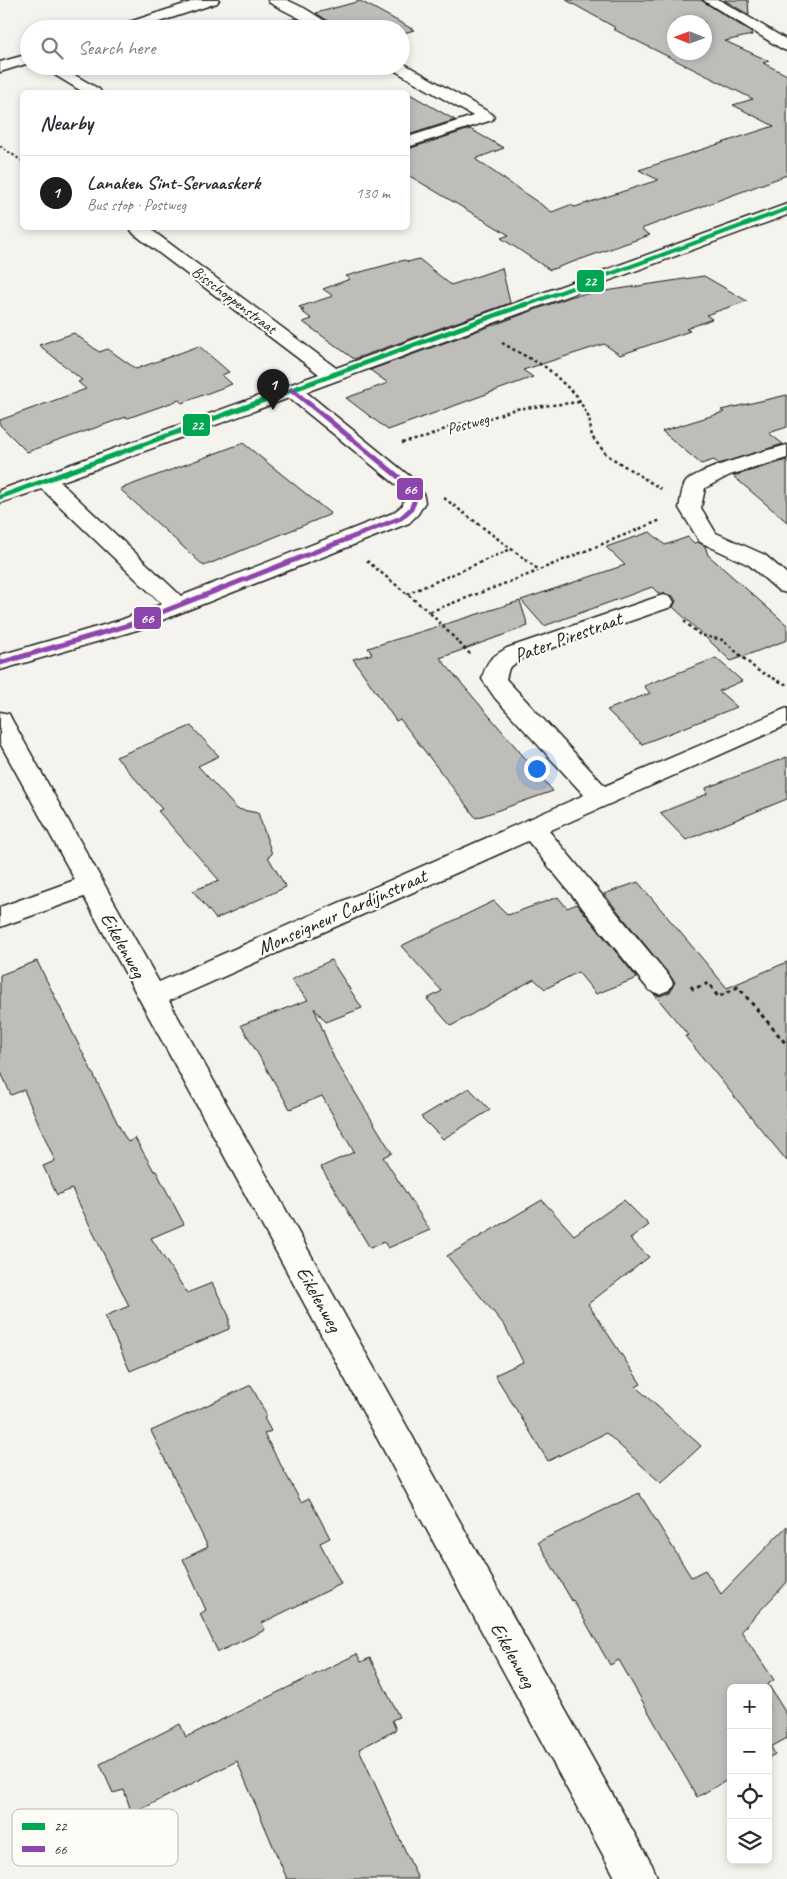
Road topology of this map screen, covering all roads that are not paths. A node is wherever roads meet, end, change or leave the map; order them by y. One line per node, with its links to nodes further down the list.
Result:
1 (212, 0): 4 (street)
2 (275, 0): 5 (street)
3 (710, 0): 6 (street)
4 (150, 20)
5 (315, 20)
6 (787, 46)
7 (20, 61): 8 (street)
8 (0, 67)
9 (410, 73): 12 (street)
10 (63, 75): 11 (street)
11 (89, 90)
12 (410, 141)
13 (787, 209): 15 (street)
14 (140, 230): 15 (street, Bisschoppenstraat)
15 (333, 375): 16 (street)
16 (292, 390): 18 (street); 22 (street)
17 (787, 451): 20 (street)
18 (45, 480): 19 (street); 22 (street)
19 (0, 497)
20 (787, 586)
21 (663, 602): 26 (street, Pater Pirestraat)
22 (178, 606): 23 (street)
23 (0, 663)
24 (787, 716): 26 (street, Monseigneur Cardijnstraat)
25 (0, 720): 28 (street, Eikelenweg)
26 (601, 798): 27 (street, Monseigneur Cardijnstraat)
27 (532, 828): 30 (street); 31 (street, Monseigneur Cardijnstraat)
28 (90, 885): 29 (street); 31 (street, Eikelenweg)
29 (0, 917)
30 (659, 983)
31 (153, 996): 32 (street, Eikelenweg)
32 (638, 1879)

